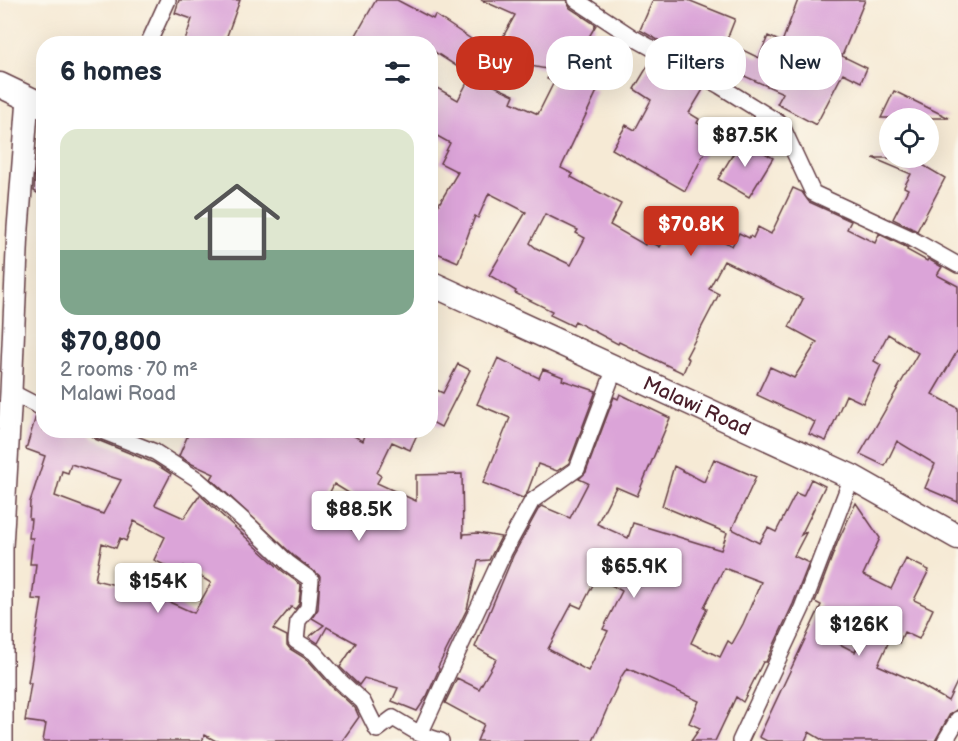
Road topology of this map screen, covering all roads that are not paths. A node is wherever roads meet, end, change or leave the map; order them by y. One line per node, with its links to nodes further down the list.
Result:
1 (168, 0): 3 (street)
2 (576, 0): 6 (street)
3 (152, 36)
4 (0, 85): 5 (main road)
5 (36, 103): 9 (street)
6 (958, 265)
7 (438, 287): 8 (main road, Malawi Road)
8 (615, 368): 12 (main road, Malawi Road); 16 (street)
9 (11, 392): 10 (street); 14 (street)
10 (36, 406)
11 (119, 438): 17 (street)
12 (852, 477): 13 (main road, Malawi Road); 20 (street)
13 (958, 537)
14 (1, 659): 18 (street)
15 (958, 719): 21 (street)
16 (420, 734): 17 (street); 19 (street)
17 (377, 735)
18 (2, 741)
19 (441, 741)
20 (740, 741)
21 (945, 741)

